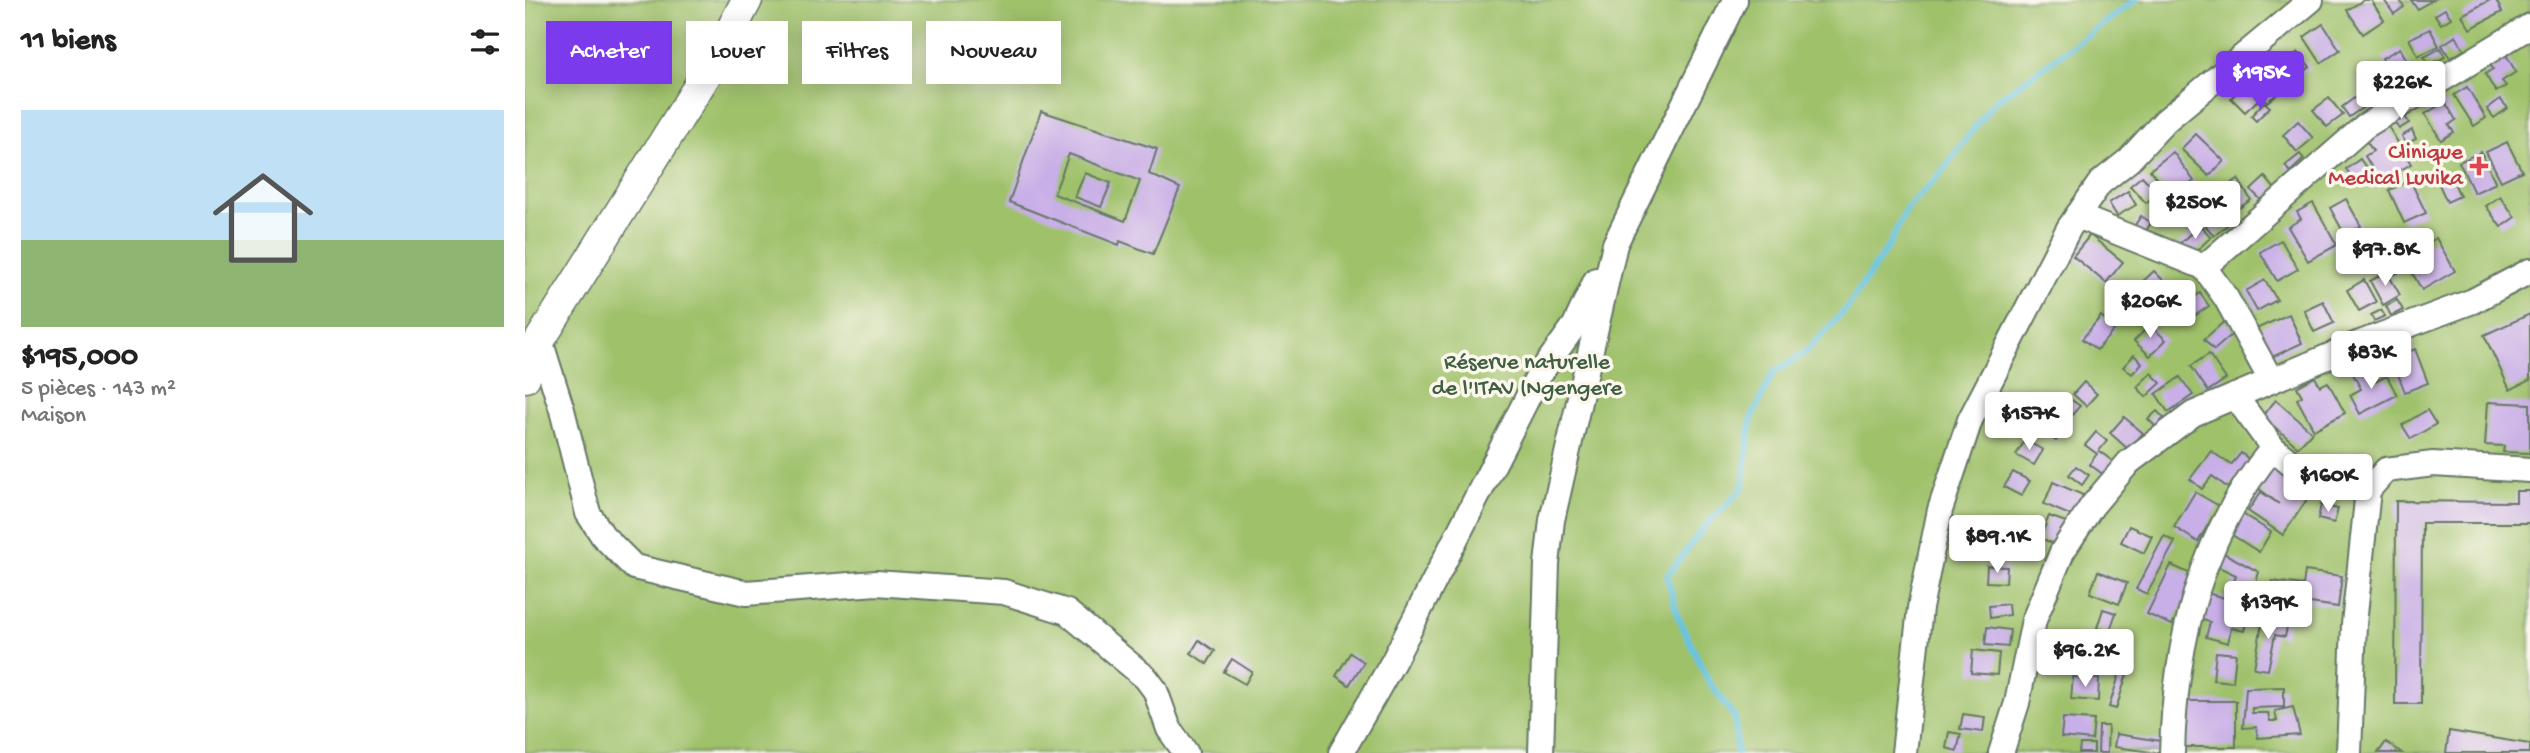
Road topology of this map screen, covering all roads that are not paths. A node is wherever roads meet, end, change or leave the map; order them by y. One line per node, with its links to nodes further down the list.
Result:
1 (747, 0): 9 (street)
2 (1735, 0): 6 (street)
3 (2311, 0): 5 (street)
4 (2530, 26): 7 (street)
5 (2077, 216): 7 (street); 19 (street)
6 (1615, 244): 17 (street); 18 (street)
7 (2204, 267): 11 (street)
8 (2530, 271): 11 (street)
9 (540, 340): 10 (street); 16 (street)
10 (525, 377)
11 (2271, 380): 12 (street)
12 (2235, 396): 13 (street); 20 (street)
13 (2273, 448): 15 (street); 21 (street)
14 (2530, 470): 15 (street)
15 (2368, 489): 22 (street)
16 (1186, 753)
17 (1341, 753)
18 (1541, 753)
19 (1904, 753)
20 (2001, 753)
21 (2172, 753)
22 (2349, 753)

